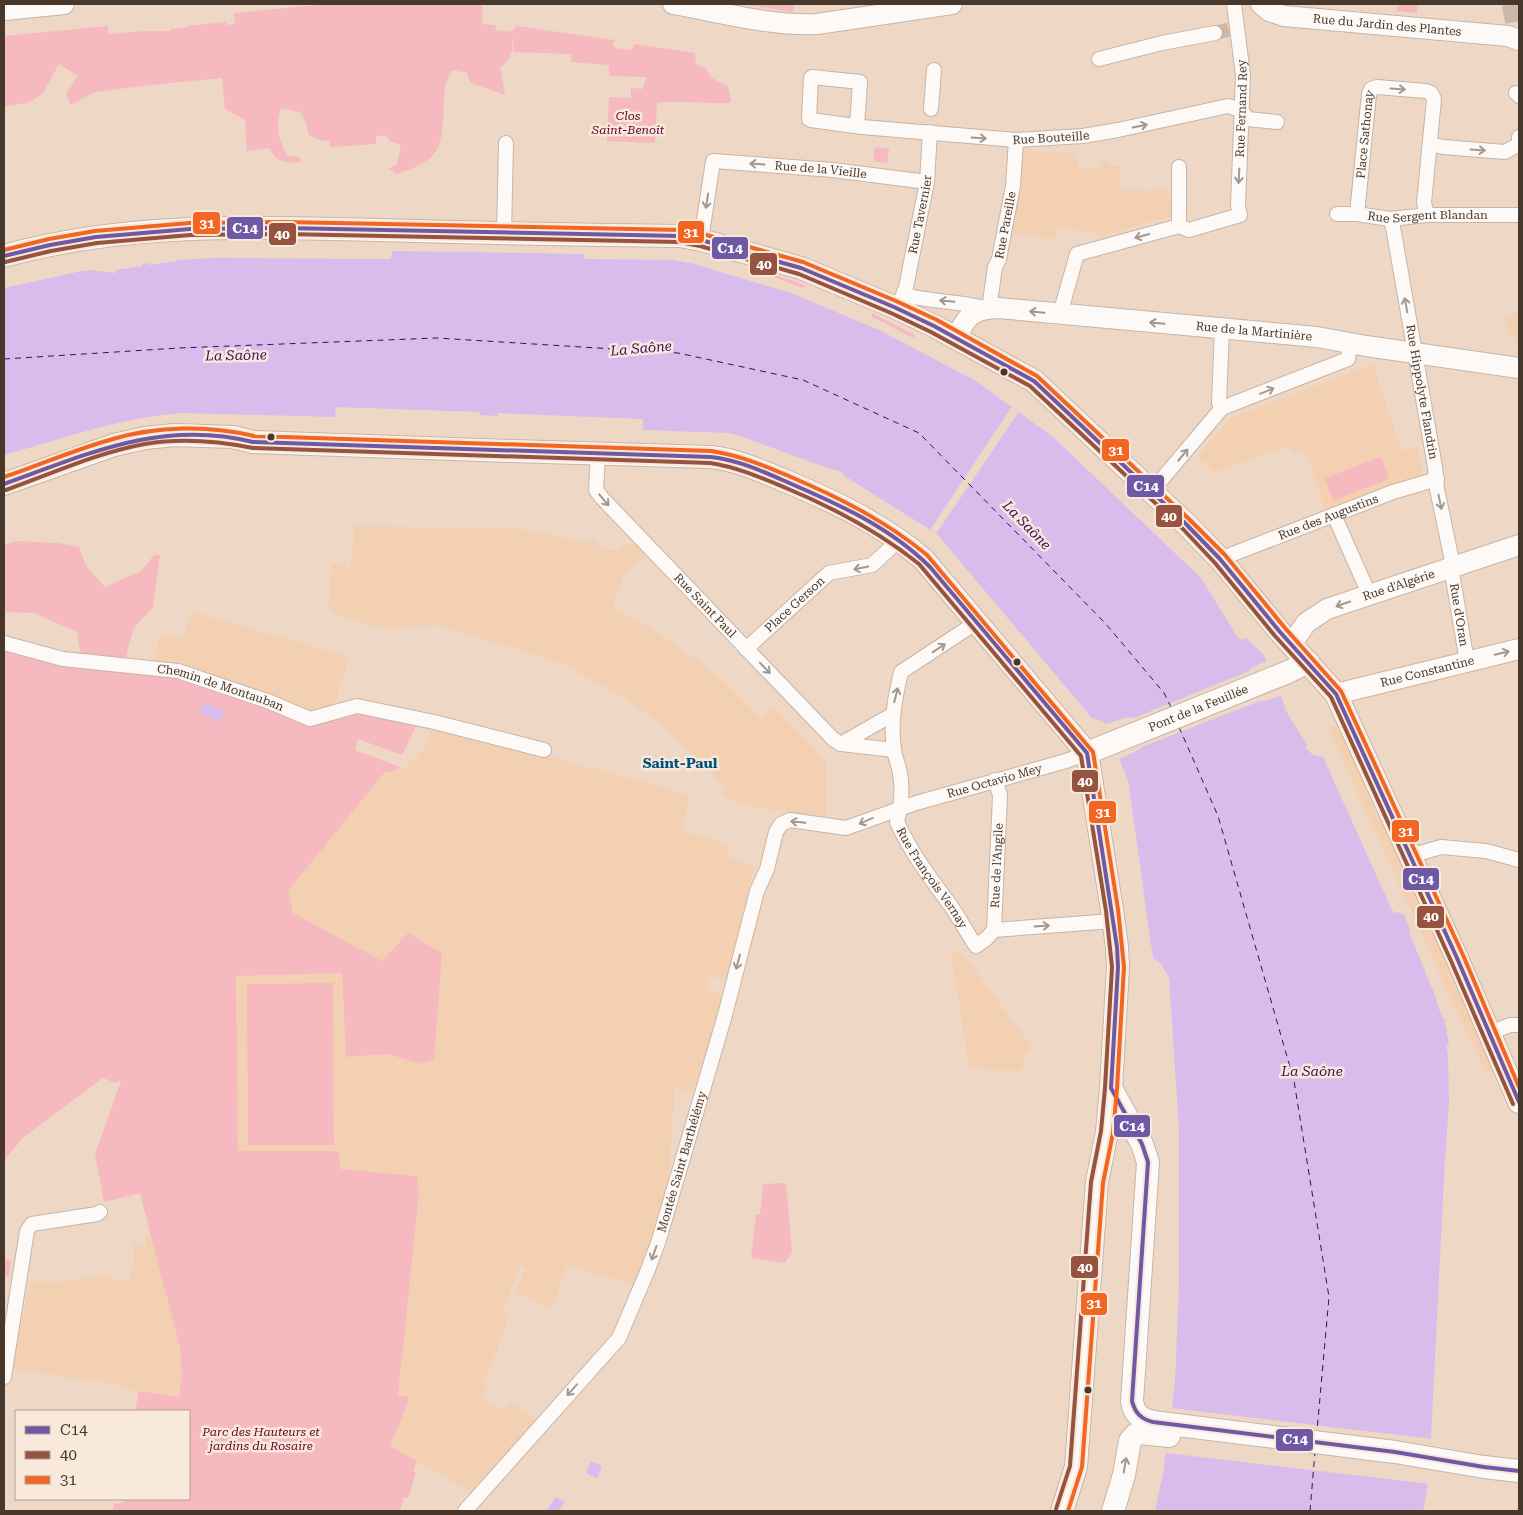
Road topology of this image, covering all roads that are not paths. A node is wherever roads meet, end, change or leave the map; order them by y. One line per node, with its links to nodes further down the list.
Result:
1 (64, 4): 6 (street)
2 (672, 4): 3 (street)
3 (952, 4)
4 (1234, 4): 12 (street, Rue Fernand Rey)
5 (1261, 4): 8 (street, Rue du Jardin des Plantes)
6 (4, 10)
7 (1215, 33): 9 (street)
8 (1517, 33)
9 (1098, 59)
10 (934, 70): 11 (street)
11 (930, 109)
12 (1241, 110): 13 (street); 17 (street, Rue Bouteille, one-way to 12); 27 (street, Rue Fernand Rey, one-way to 27)
13 (1277, 122)
14 (857, 126): 14 (street); 15 (street, Rue Bouteille)
15 (930, 132): 17 (street, Rue Bouteille, one-way to 17); 21 (street, Rue Tavernier)
16 (1519, 137): 19 (street, one-way to 16)
17 (1016, 140): 32 (street, Rue Pareille)
18 (506, 143): 28 (street)
19 (1430, 144): 23 (street, Place Sathonay, one-way to 19); 24 (street, Place Sathonay)
20 (1179, 167): 27 (street)
21 (927, 182): 29 (street, Rue de la Vieille, one-way to 29); 31 (street, Rue Tavernier)
22 (1337, 214): 23 (street, Rue Sergent Blandan)
23 (1357, 214): 26 (street, Rue Sergent Blandan)
24 (1427, 215): 25 (street, Rue Sergent Blandan); 26 (street, Rue Sergent Blandan)
25 (1519, 215)
26 (1390, 219): 37 (street, Rue Hippolyte Flandrin, one-way to 26)
27 (1179, 226): 33 (street, one-way to 33)
28 (504, 234): 29 (main road); 30 (main road)
29 (701, 240): 31 (main road)
30 (4, 256)
31 (901, 302): 32 (street, one-way to 31); 35 (main road)
32 (989, 308): 33 (street, Rue de la Martinière, one-way to 32); 35 (street)
33 (1060, 314): 34 (street, Rue de la Martinière, one-way to 33)
34 (1222, 329): 36 (street, Rue de la Martinière); 39 (street)
35 (956, 337): 43 (main road)
36 (1350, 343): 37 (street, Rue de la Martinière); 39 (street, one-way to 36)
37 (1414, 353): 38 (street, Rue de la Martinière); 41 (street, Rue Hippolyte Flandrin)
38 (1519, 368)
39 (1222, 408): 43 (street, one-way to 39)
40 (598, 454): 42 (main road); 45 (main road); 53 (street, Rue Saint Paul, one-way to 53)
41 (1437, 479): 44 (street, Rue des Augustins); 48 (street, Rue Hippolyte Flandrin, one-way to 48)
42 (4, 484)
43 (1151, 492): 47 (main road)
44 (1334, 515): 47 (street, Rue des Augustins); 49 (street)
45 (899, 540): 50 (main road); 53 (street, Place Gerson, one-way to 53)
46 (1519, 545): 48 (street, Rue d'Algérie)
47 (1220, 559): 52 (main road)
48 (1452, 567): 49 (street, Rue d'Algérie); 56 (street, Rue d'Oran)
49 (1369, 594): 52 (street, Rue d'Algérie, one-way to 52)
50 (977, 622): 58 (street, Rue François Vernay, one-way to 50); 62 (main road)
51 (4, 643): 60 (street, Chemin de Montauban)
52 (1292, 644): 55 (main road)
53 (746, 649): 59 (street, Rue Saint Paul, one-way to 59)
54 (1519, 649): 56 (street, Rue Constantine, one-way to 54)
55 (1308, 662): 57 (main road); 62 (main road, Pont de la Feuillée)
56 (1467, 662): 57 (street, Rue Constantine)
57 (1336, 694): 66 (main road)
58 (893, 717): 59 (street); 61 (street, Rue François Vernay)
59 (841, 744): 61 (street)
60 (544, 750)
61 (894, 750): 64 (street, Rue François Vernay)
62 (1087, 753): 63 (street, Rue Octavio Mey); 68 (main road)
63 (995, 780): 64 (street, Rue Octavio Mey); 69 (street, Rue de l'Angile)
64 (901, 807): 65 (street, Rue Octavio Mey, one-way to 65); 69 (street, Rue François Vernay)
65 (846, 828): 78 (street, Montée Saint Barthélémy, one-way to 78)
66 (1410, 856): 67 (street); 71 (main road)
67 (1519, 860)
68 (1113, 921): 69 (street, one-way to 68); 72 (main road)
69 (994, 930)
70 (1519, 1025): 71 (street)
71 (1490, 1033): 73 (main road)
72 (1111, 1088): 76 (main road); 79 (main road)
73 (1519, 1102)
74 (100, 1212): 75 (street)
75 (4, 1377)
76 (1169, 1430): 77 (main road); 80 (main road, one-way to 76)
77 (1519, 1471)
78 (465, 1511)
79 (1062, 1511)
80 (1113, 1511)

